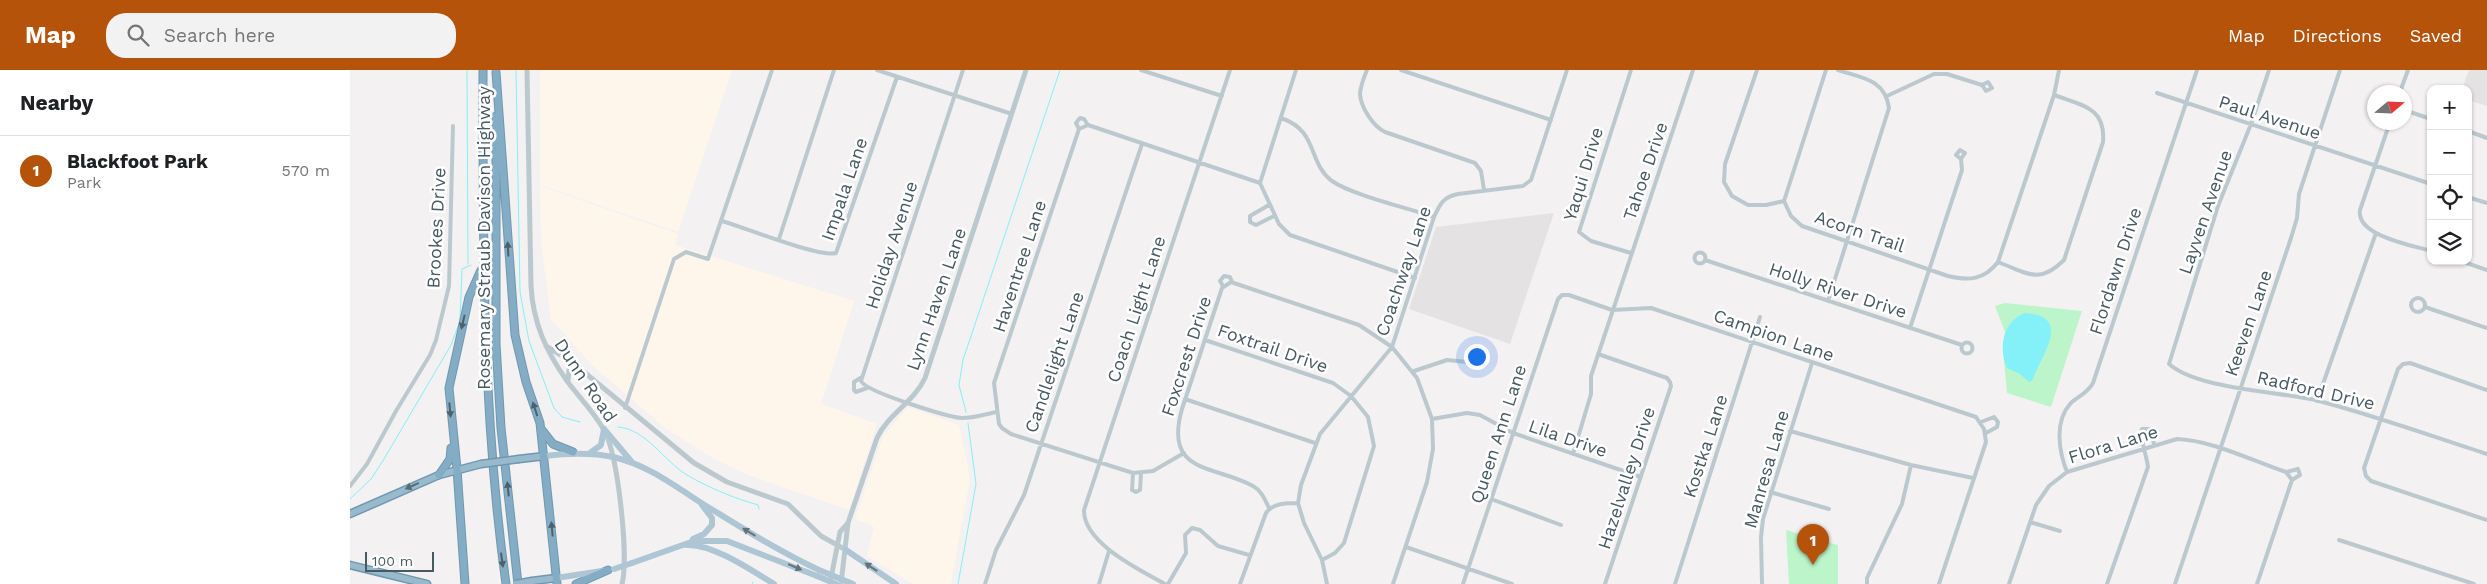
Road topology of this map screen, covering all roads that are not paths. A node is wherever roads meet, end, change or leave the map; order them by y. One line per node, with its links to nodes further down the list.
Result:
1 (483, 70): 69 (highway, Rosemary Straub Davison Highway)
2 (527, 70): 85 (street, Dunn Road)
3 (772, 70): 60 (street)
4 (834, 70): 62 (street)
5 (877, 70): 25 (street)
6 (963, 70): 30 (street, Holiday Avenue)
7 (1026, 70): 35 (street, Lynn Haven Lane)
8 (1141, 70): 31 (street)
9 (1230, 70): 31 (street, Coach Light Lane)
10 (1296, 70): 36 (street)
11 (1367, 70): 53 (street)
12 (1401, 70): 38 (street)
13 (1566, 70): 38 (street, Coachway Lane)
14 (1631, 70): 65 (street, Yaqui Drive)
15 (1693, 70): 65 (street, Tahoe Drive)
16 (1758, 70): 55 (street)
17 (1826, 70): 55 (street)
18 (1838, 70): 32 (street)
19 (2059, 70): 29 (street)
20 (2197, 70): 33 (street, Flordawn Drive)
21 (2269, 70): 39 (street, Layven Avenue)
22 (2340, 70): 47 (street, Keeven Lane)
23 (2408, 70): 27 (street)
24 (496, 71): 112 (highway, one-way to 24); 172 (highway, Rosemary Straub Davison Highway, one-way to 24)
25 (896, 77): 30 (street); 62 (street, Impala Lane)
26 (1982, 85): 32 (street)
27 (2403, 85)
28 (2157, 93): 33 (street, Paul Avenue)
29 (2054, 95): 67 (street); 67 (street)
30 (955, 96): 35 (street); 96 (street, Holiday Avenue)
31 (1222, 96): 49 (street, Coach Light Lane)
32 (1887, 96): 63 (street)
33 (2186, 104): 39 (street, Paul Avenue); 135 (street, Flordawn Drive)
34 (2412, 113): 37 (street)
35 (1012, 114): 106 (street, Lynn Haven Lane)
36 (1281, 118): 51 (street); 59 (street)
37 (2427, 118)
38 (1551, 120): 53 (street, Coachway Lane)
39 (2251, 124): 47 (street, Paul Avenue); 93 (street, Layven Avenue)
40 (1088, 125): 42 (street); 42 (street); 46 (street)
41 (453, 126): 143 (street, Brookes Drive)
42 (1080, 129): 108 (street, Haventree Lane)
43 (2387, 130): 50 (street)
44 (2472, 132): 45 (street)
45 (2487, 138)
46 (1142, 144): 49 (street); 120 (street, Candlelight Lane)
47 (2315, 146): 50 (street, Paul Avenue); 101 (street, Keeven Lane)
48 (1961, 159): 70 (street)
49 (1200, 162): 51 (street); 131 (street, Coach Light Lane)
50 (2375, 166): 52 (street, Paul Avenue); 61 (street)
51 (1260, 182): 57 (street)
52 (2427, 183)
53 (1484, 190): 59 (street, Coachway Lane)
54 (2472, 198): 56 (street)
55 (1784, 201): 63 (street, Acorn Trail)
56 (2487, 203)
57 (1269, 205): 58 (street); 58 (street)
58 (1274, 216): 72 (street)
59 (1434, 217): 72 (street, Coachway Lane)
60 (722, 221): 62 (street, Impala Lane); 107 (street)
61 (2376, 233): 64 (street); 105 (street)
62 (779, 239)
63 (1847, 241): 70 (street, Acorn Trail); 77 (street)
64 (2427, 250)
65 (1631, 254): 79 (street, Tahoe Drive)
66 (1705, 260): 77 (street, Holly River Drive)
67 (1998, 262): 70 (street, Acorn Trail)
68 (2472, 265): 71 (street)
69 (482, 267): 115 (highway, one-way to 115); 171 (highway, Rosemary Straub Davison Highway, one-way to 171)
70 (1929, 269): 81 (street)
71 (2487, 270)
72 (1415, 278): 87 (street, Coachway Lane)
73 (1230, 283): 74 (street, Foxcrest Drive); 74 (street); 87 (street)
74 (1223, 286): 83 (street, Foxcrest Drive)
75 (1558, 289): 76 (street)
76 (1562, 295): 79 (street, Campion Lane); 116 (street, Queen Ann Lane)
77 (1828, 302): 81 (street, Holly River Drive)
78 (2425, 307): 82 (street)
79 (1612, 310): 84 (street, Campion Lane); 88 (street, Tahoe Drive)
80 (1760, 317): 84 (street, Kostka Lane)
81 (1910, 328): 86 (street, Holly River Drive)
82 (2487, 328)
83 (1205, 340): 103 (street, Foxtrail Drive); 104 (street, Foxcrest Drive)
84 (1753, 342): 91 (street, Campion Lane); 189 (street, Kostka Lane)
85 (545, 345): 89 (street); 92 (street, Dunn Road)
86 (1962, 345)
87 (1392, 347): 95 (street); 103 (street, Coachway Lane)
88 (1598, 354): 99 (street); 127 (street, Tahoe Drive)
89 (572, 362): 92 (street); 94 (street)
90 (1468, 362): 95 (street)
91 (1812, 362): 111 (street, Campion Lane); 114 (street, Manresa Lane)
92 (556, 363): 98 (street, Dunn Road)
93 (2169, 364): 101 (street, Radford Drive)
94 (579, 368): 98 (street); 107 (street)
95 (1414, 371): 109 (street)
96 (862, 377): 100 (street); 100 (street, Holiday Avenue)
97 (1675, 379): 99 (street)
98 (568, 381): 113 (street, Dunn Road)
99 (1670, 382): 140 (street, Hazelvalley Drive)
100 (867, 388): 106 (street)
101 (2241, 388): 105 (street, Radford Drive); 123 (street, Keeven Lane)
102 (2487, 390): 110 (street)
103 (1351, 396): 119 (street, Coachway Lane); 163 (street, Foxtrail Drive)
104 (1185, 399): 119 (street); 126 (street, Foxcrest Drive)
105 (2317, 401): 110 (street, Radford Drive)
106 (907, 402): 108 (street); 153 (street, Lynn Haven Lane)
107 (625, 408): 157 (street)
108 (997, 412): 120 (street)
109 (1432, 418): 116 (street, Lila Drive); 159 (street)
110 (2381, 419): 128 (street, Radford Drive); 151 (street)
111 (1980, 422): 117 (street); 117 (street)
112 (540, 426): 118 (highway); 124 (highway)
113 (604, 429): 125 (main road); 130 (street, Dunn Road); 132 (main road)
114 (1790, 431): 133 (street); 144 (street, Manresa Lane)
115 (452, 432): 134 (highway); 139 (highway)
116 (1513, 433): 127 (street, Lila Drive); 145 (street, Queen Ann Lane)
117 (1986, 433): 141 (street)
118 (542, 438): 124 (highway); 129 (highway)
119 (1315, 443): 147 (street, Coachway Lane)
120 (1041, 444): 131 (street); 180 (street, Candlelight Lane)
121 (2154, 444): 122 (street, Flora Lane); 122 (street); 123 (street, Flora Lane)
122 (2146, 448): 135 (street, Flora Lane); 194 (street)
123 (2220, 449): 136 (street, Flora Lane); 195 (street, Keeven Lane)
124 (573, 452): 125 (main road); 129 (main road)
125 (590, 453): 130 (main road)
126 (1184, 453): 138 (street); 148 (street)
127 (1573, 454): 140 (street, Lila Drive)
128 (2487, 454)
129 (545, 456): 134 (highway, bridge); 168 (highway, one-way to 129)
130 (614, 457): 132 (main road); 174 (street, Dunn Road)
131 (1100, 462): 137 (street); 161 (street, Coach Light Lane)
132 (633, 463): 146 (main road)
133 (1912, 465): 141 (street); 191 (street)
134 (457, 469): 139 (highway); 170 (highway)
135 (2067, 472): 152 (street, Flora Lane)
136 (2286, 472): 142 (street, Flora Lane); 142 (street)
137 (1133, 473): 138 (street); 138 (street)
138 (1141, 474)
139 (438, 475): 150 (highway, one-way to 150)
140 (1640, 476): 188 (street, Hazelvalley Drive)
141 (1973, 478): 192 (street)
142 (2291, 478): 196 (street)
143 (350, 486)
144 (1770, 492): 149 (street); 190 (street, Manresa Lane)
145 (1491, 499): 154 (street); 165 (street, Queen Ann Lane)
146 (699, 501): 158 (main road); 167 (main road, one-way to 146)
147 (1298, 503): 148 (street); 163 (street)
148 (1269, 508): 162 (street)
149 (1829, 509)
150 (350, 514)
151 (2487, 520)
152 (2030, 522): 155 (street); 193 (street, Flora Lane)
153 (848, 523): 157 (street, Lynn Haven Lane); 160 (street, Lynn Haven Lane)
154 (1561, 525)
155 (2060, 531)
156 (2339, 540): 197 (street)
157 (837, 544): 160 (street); 176 (street, Lynn Haven Lane)
158 (678, 545): 166 (main road, bridge); 167 (main road, one-way to 167); 175 (main road)
159 (1406, 547): 165 (street); 185 (street)
160 (846, 550): 177 (street, Lynn Haven Lane); 179 (main road, one-way to 160)
161 (1109, 551): 181 (street); 182 (street)
162 (1249, 556): 182 (street); 183 (street)
163 (1322, 560): 184 (street)
164 (350, 565): 169 (highway)
165 (1468, 568): 186 (street, Queen Ann Lane); 187 (street)
166 (611, 569): 168 (main road); 173 (highway)
167 (818, 573): 177 (main road, bridge); 178 (main road, bridge)
168 (557, 581): 172 (highway, bridge)
169 (427, 584)
170 (465, 584)
171 (506, 584)
172 (517, 584)
173 (576, 584)
174 (622, 584)
175 (774, 584)
176 (830, 584)
177 (839, 584)
178 (853, 584)
179 (896, 584)
180 (985, 584)
181 (1099, 584)
182 (1167, 584)
183 (1240, 584)
184 (1327, 584)
185 (1393, 584)
186 (1463, 584)
187 (1512, 584)
188 (1605, 584)
189 (1675, 584)
190 (1762, 584)
191 (1867, 584)
192 (1939, 584)
193 (2009, 584)
194 (2107, 584)
195 (2175, 584)
196 (2257, 584)
197 (2474, 584)

